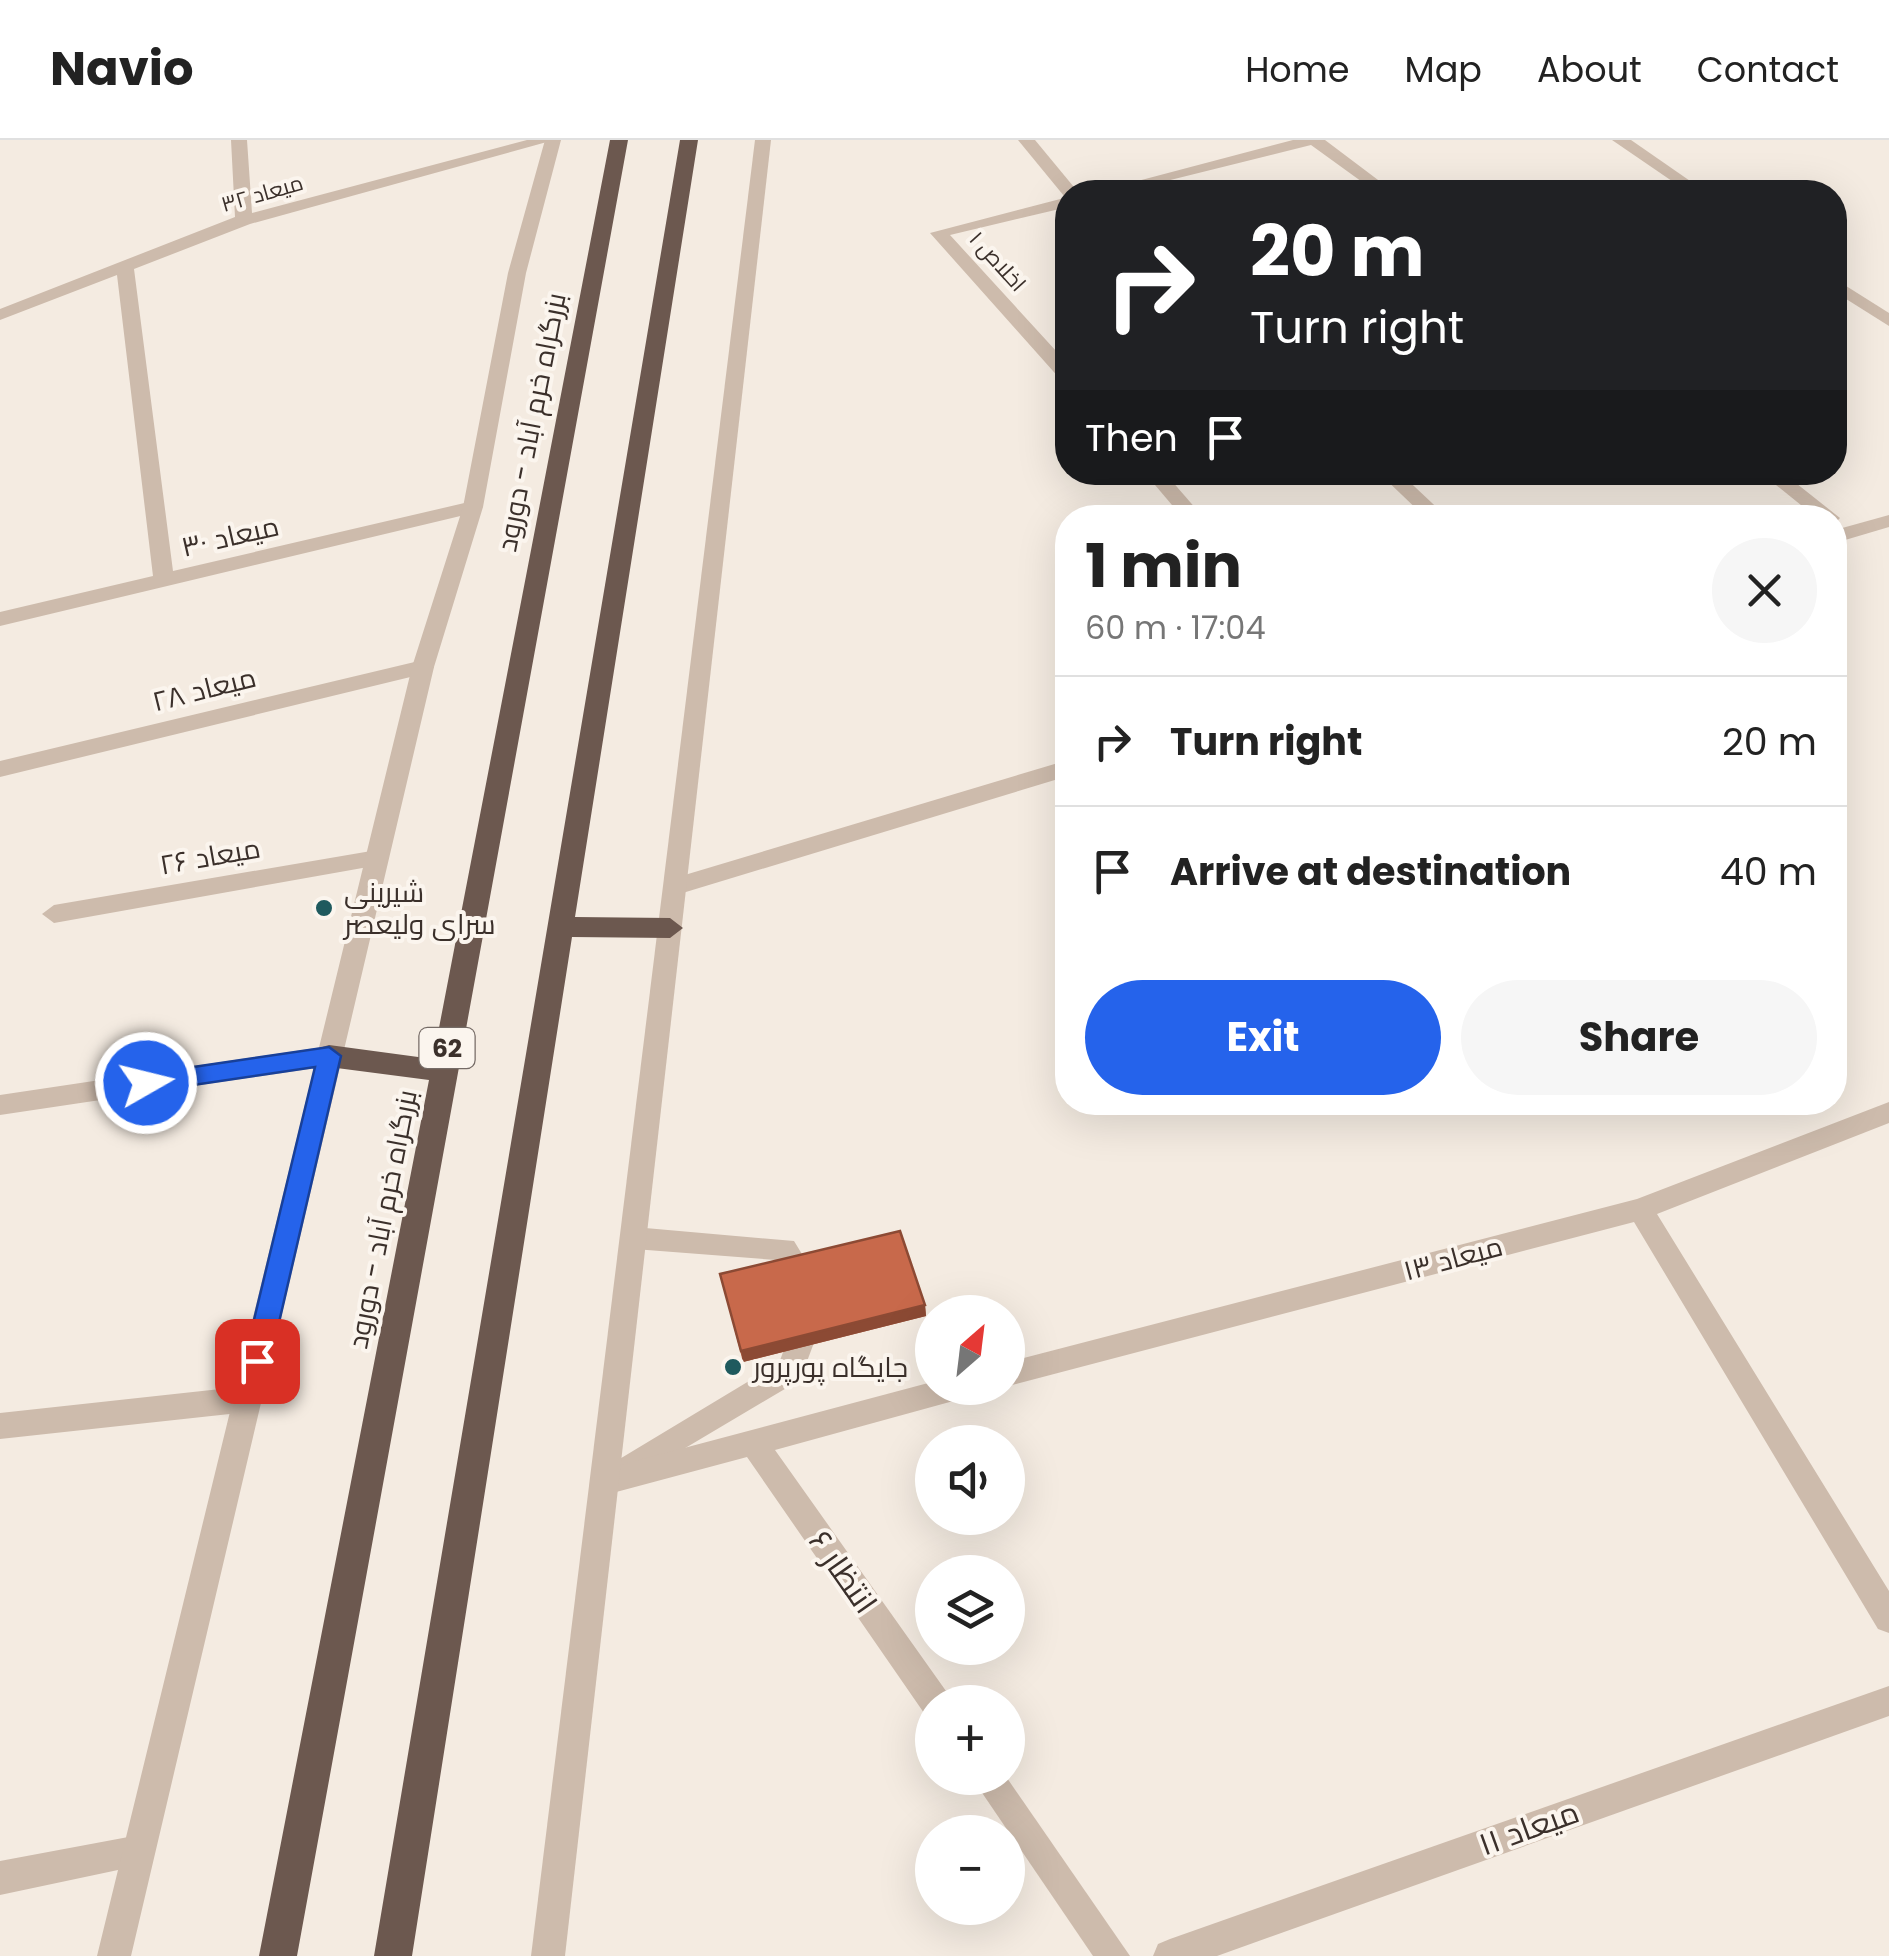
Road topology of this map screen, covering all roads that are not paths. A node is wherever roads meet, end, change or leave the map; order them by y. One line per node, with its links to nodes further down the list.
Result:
1 (239, 140): 14 (street)
2 (550, 140): 14 (street, میعاد ۳۲); 26 (street)
3 (619, 140): 40 (highway, بزرگراه خرم آباد - دورود / 62)
4 (689, 140): 37 (highway)
5 (763, 140): 35 (street)
6 (1026, 140): 9 (street)
7 (1314, 140): 10 (street); 11 (street)
8 (1620, 140): 12 (street)
9 (1060, 180)
10 (1152, 180)
11 (1369, 180)
12 (1680, 180)
13 (1055, 205): 19 (street, اخلاص ۱)
14 (244, 220): 15 (street, میعاد ۳۲)
15 (125, 266): 17 (street, میعاد ۳۲); 29 (street)
16 (1847, 292): 18 (street)
17 (0, 315)
18 (1889, 321)
19 (1055, 362)
20 (1165, 485): 23 (street)
21 (1401, 485): 24 (street)
22 (1785, 485): 25 (street)
23 (1182, 505)
24 (1424, 505)
25 (1810, 505)
26 (473, 508): 29 (street, میعاد ۳۰); 31 (street)
27 (1889, 521): 28 (street)
28 (1847, 526)
29 (164, 579): 30 (street, میعاد ۳۰)
30 (0, 620)
31 (423, 667): 32 (street, میعاد ۲۸); 34 (street)
32 (0, 769)
33 (1055, 772): 35 (street)
34 (377, 858): 36 (street, میعاد ۲۶); 39 (street)
35 (676, 886): 38 (street)
36 (54, 914)
37 (560, 927): 38 (highway); 59 (highway)
38 (670, 928): 44 (street)
39 (329, 1056): 40 (highway); 41 (street); 46 (street)
40 (442, 1071): 58 (highway, بزرگراه خرم آباد - دورود / 62)
41 (0, 1105)
42 (1889, 1112): 43 (street, میعاد ۱۳)
43 (1640, 1208): 45 (street, میعاد ۱۳); 51 (street)
44 (634, 1238): 50 (street); 50 (street)
45 (1025, 1370)
46 (248, 1399): 48 (street); 55 (street)
47 (915, 1399): 49 (street)
48 (0, 1426)
49 (752, 1441): 50 (street); 52 (street, انتظار ۶)
50 (605, 1482): 60 (street)
51 (1889, 1619)
52 (923, 1685)
53 (1889, 1701): 62 (street, میعاد ۱۱)
54 (1000, 1795): 61 (street)
55 (139, 1851): 56 (street); 57 (street)
56 (0, 1878)
57 (114, 1956)
58 (278, 1956)
59 (392, 1956)
60 (548, 1956)
61 (1113, 1956)
62 (1170, 1956)

